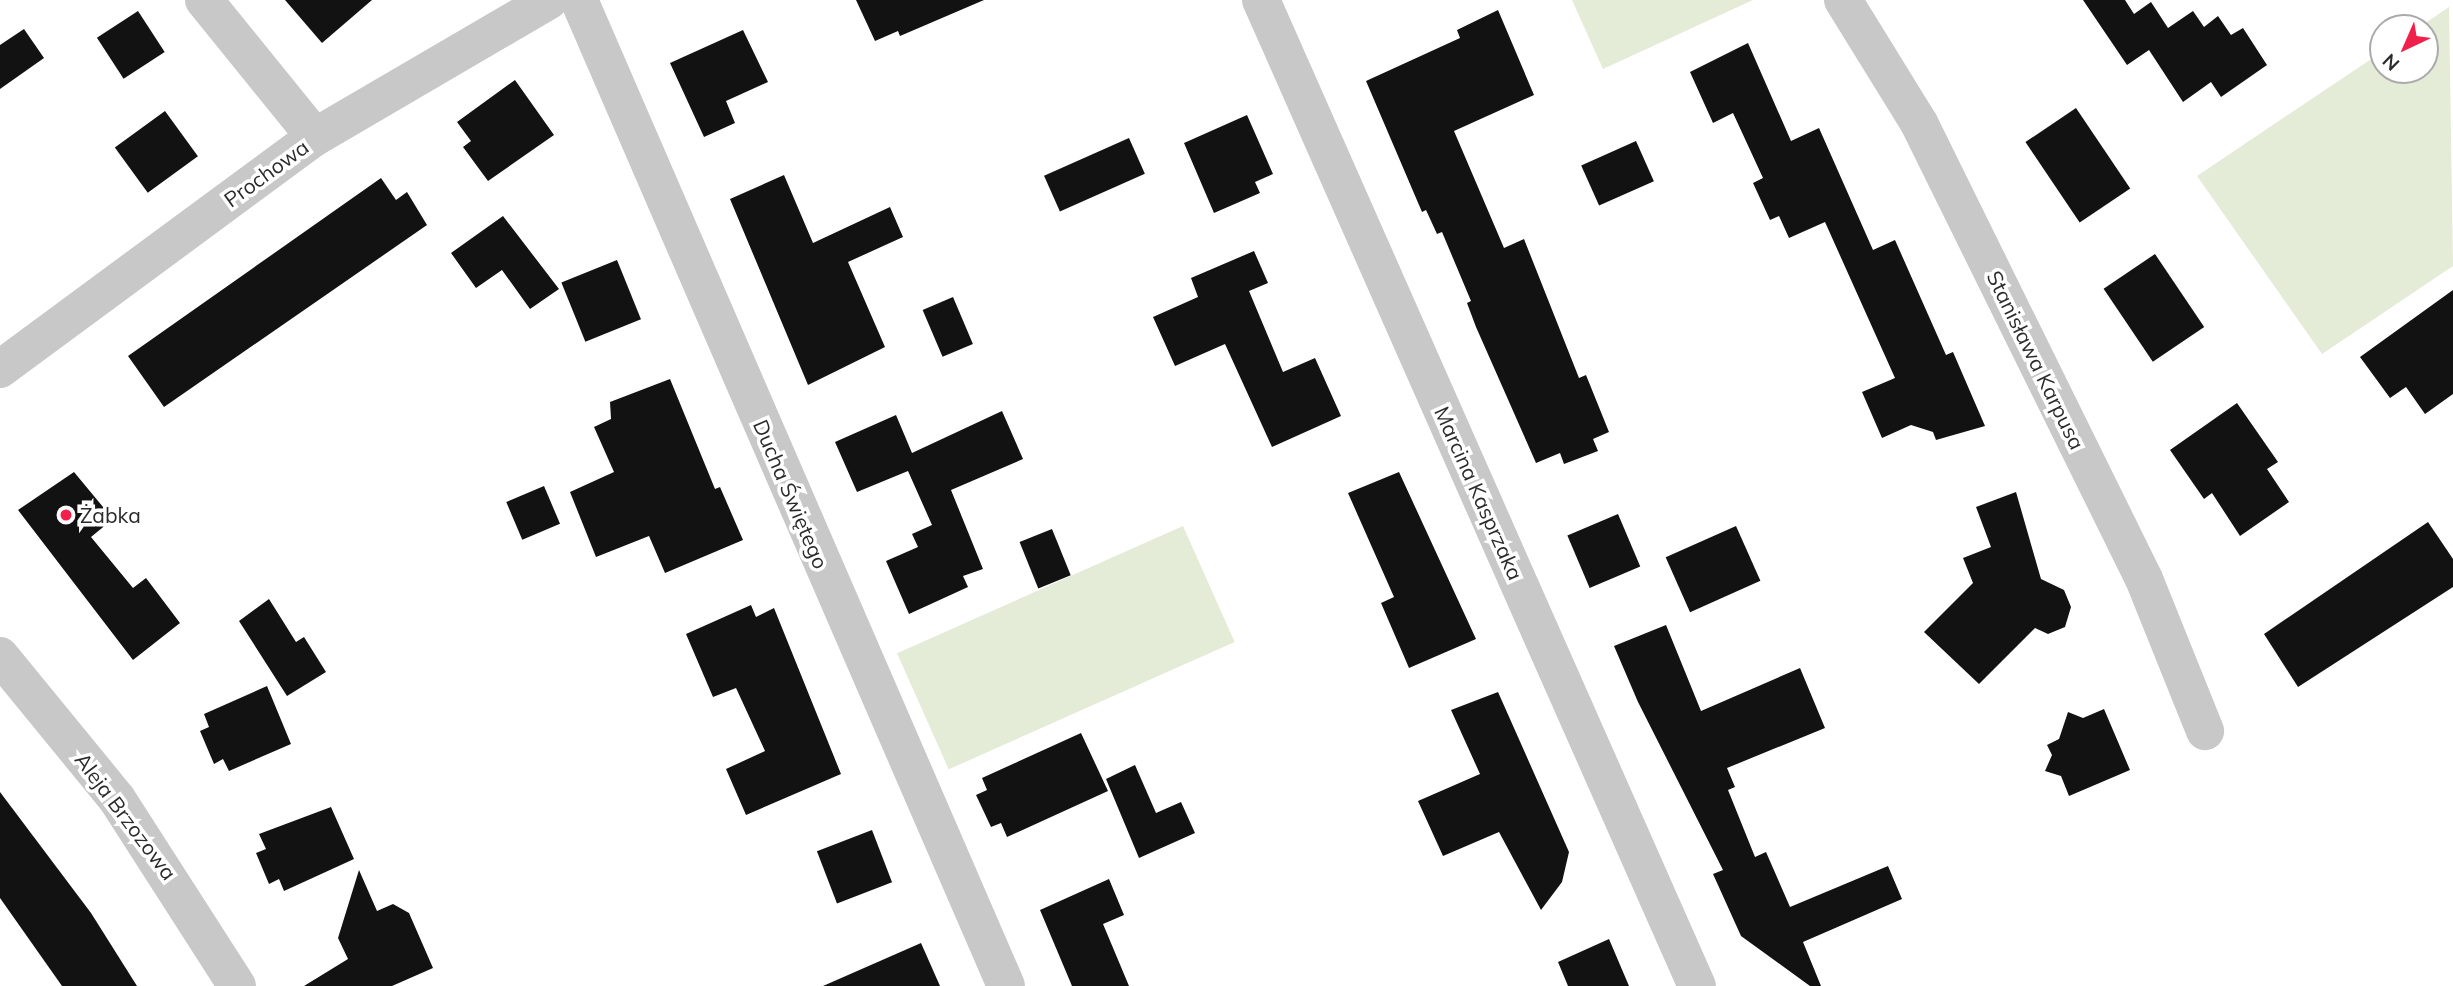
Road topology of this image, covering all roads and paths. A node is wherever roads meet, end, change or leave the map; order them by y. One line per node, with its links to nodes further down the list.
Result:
1 (204, 0): 6 (street)
2 (549, 0): 6 (street, Prochowa)
3 (579, 0): 11 (street, Ducha Świętego)
4 (1261, 0): 12 (street, Marcina Kasprzaka)
5 (1843, 0): 9 (street, Stanisława Karpusa)
6 (315, 137): 7 (street, Prochowa)
7 (0, 369)
8 (0, 656): 10 (street, Aleja Brzozowa)
9 (2205, 731)
10 (237, 986)
11 (1006, 986)
12 (1697, 986)

